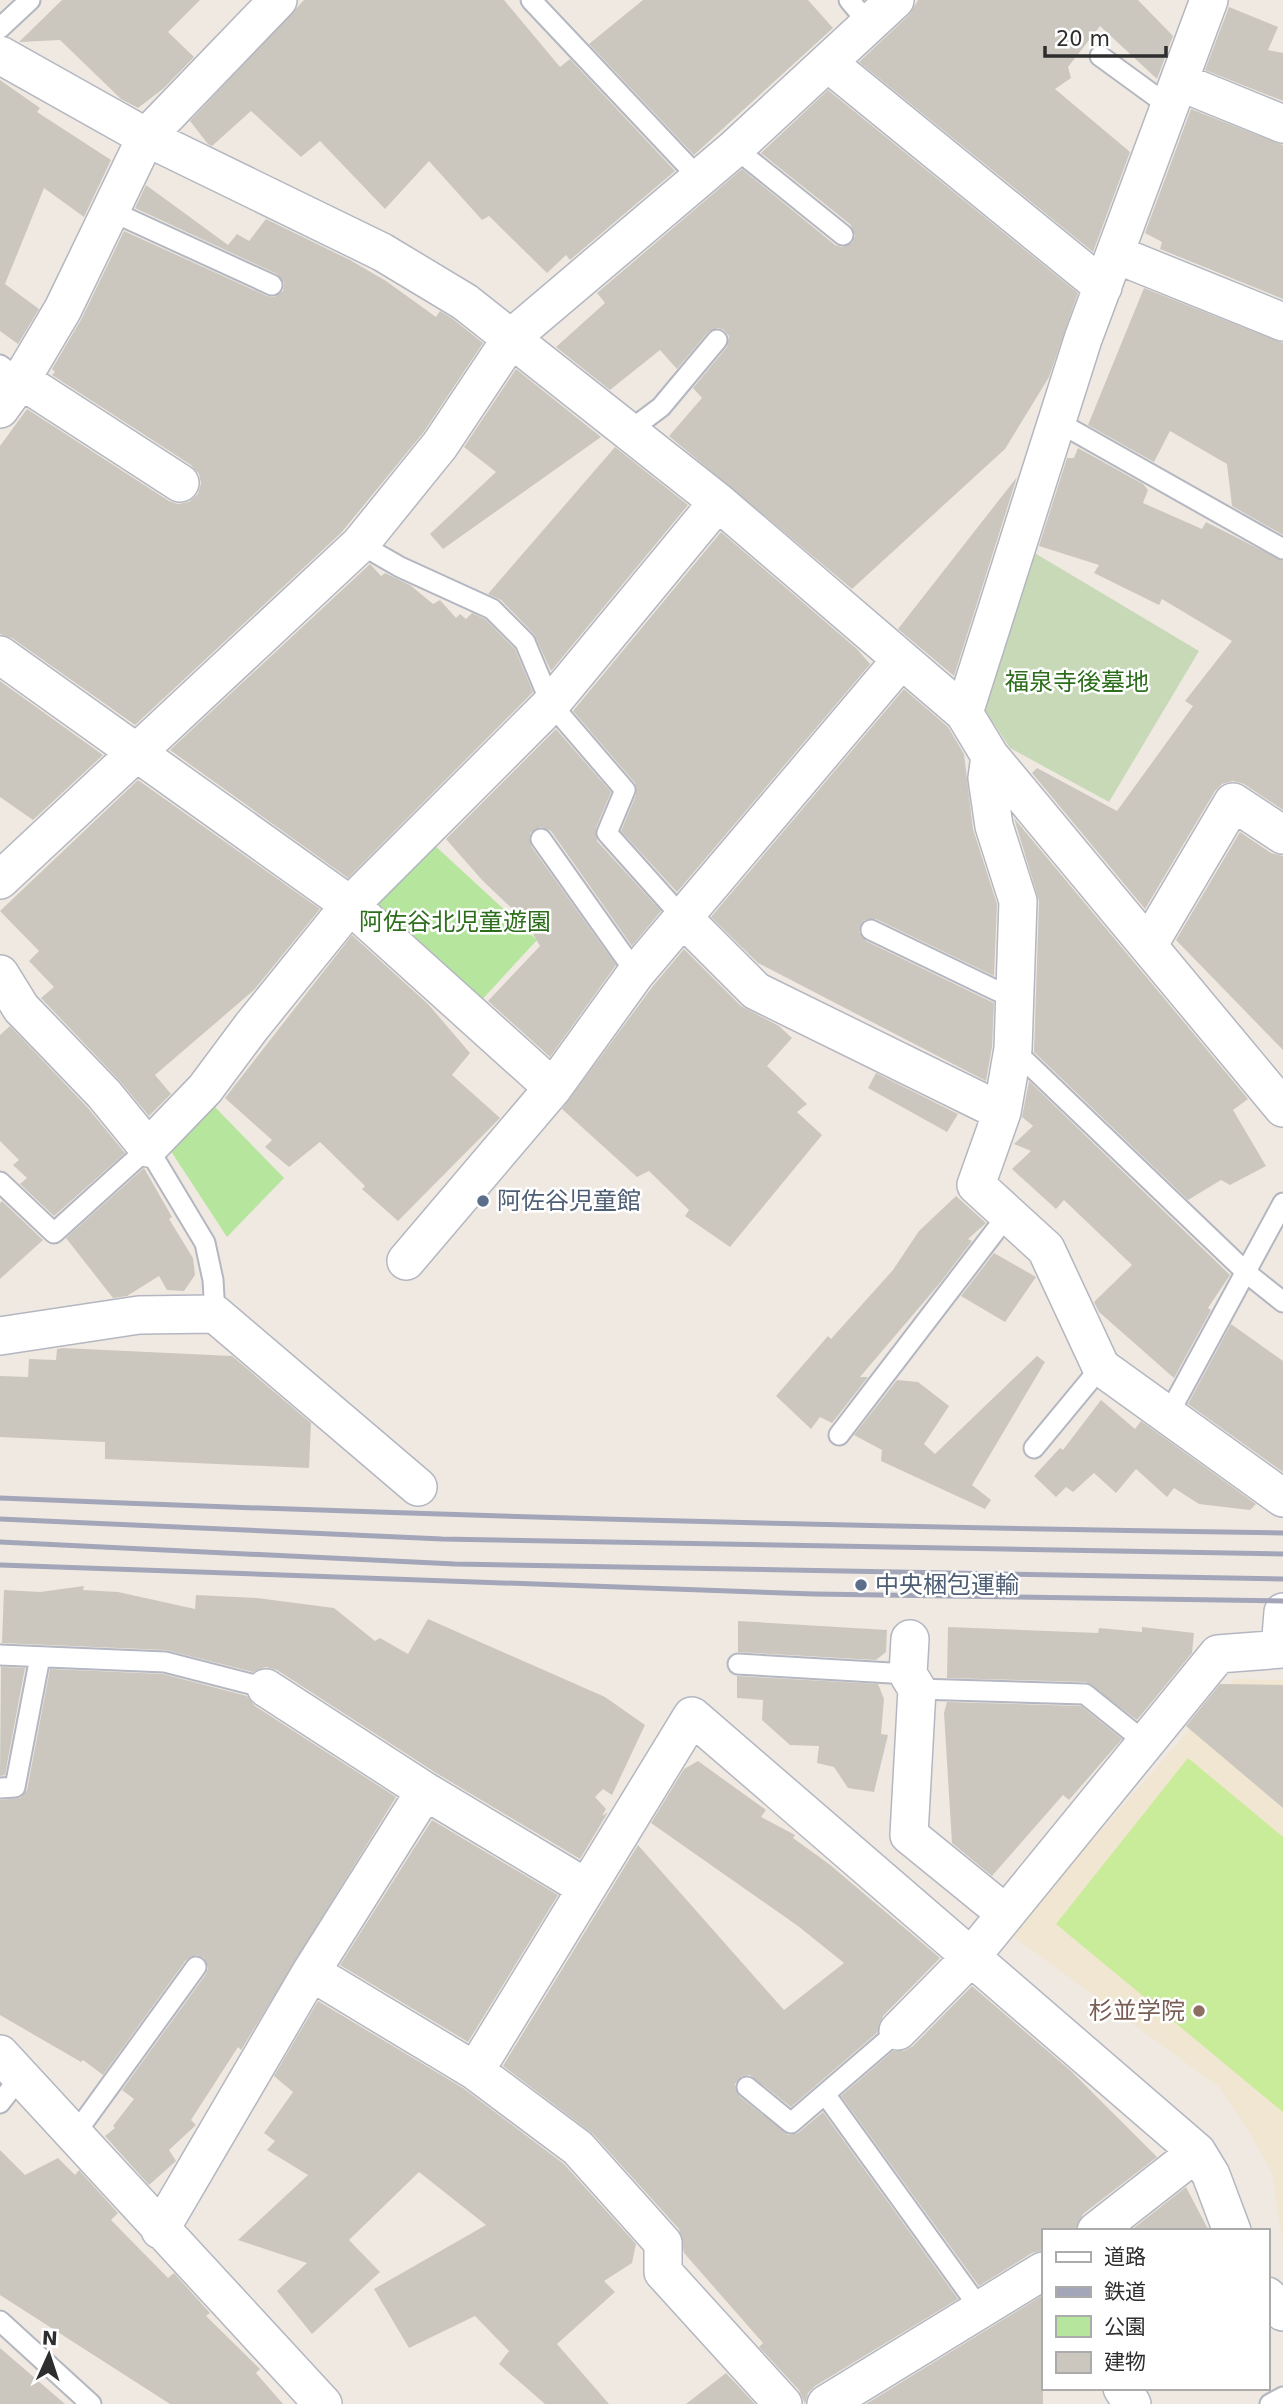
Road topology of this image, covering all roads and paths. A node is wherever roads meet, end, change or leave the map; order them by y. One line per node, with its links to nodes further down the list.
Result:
1 (30, 0): 7 (lane)
2 (278, 0): 13 (street)
3 (531, 0): 15 (lane)
4 (895, 0): 6 (street)
5 (1209, 0): 11 (street)
6 (860, 13): 10 (street)
7 (0, 28)
8 (0, 55): 13 (street)
9 (1100, 55): 11 (lane)
10 (828, 63): 14 (street); 18 (street)
11 (1175, 95): 12 (street); 18 (street)
12 (1283, 124)
13 (146, 137): 16 (street); 21 (street)
14 (735, 148): 15 (street); 17 (lane)
15 (699, 178): 21 (street)
16 (111, 211): 19 (lane); 23 (street)
17 (843, 235)
18 (1109, 271): 20 (street); 25 (street)
19 (272, 285)
20 (1283, 322)
21 (512, 337): 26 (street); 29 (street)
22 (716, 340): 26 (lane)
23 (11, 372): 24 (street); 27 (street)
24 (0, 409)
25 (1058, 422): 30 (lane); 34 (street)
26 (629, 431): 28 (street)
27 (180, 483)
28 (718, 502): 32 (street); 33 (street)
29 (359, 544): 33 (lane); 35 (street)
30 (1283, 549)
31 (0, 654): 35 (street)
32 (901, 660): 34 (street); 41 (street)
33 (551, 704): 40 (street); 41 (lane)
34 (964, 713): 36 (street)
35 (134, 752): 39 (street); 40 (street)
36 (990, 755): 43 (street); 46 (street)
37 (1283, 835): 43 (street)
38 (541, 839): 44 (lane)
39 (0, 880)
40 (350, 905): 48 (street); 51 (street)
41 (683, 918): 44 (street); 50 (street)
42 (871, 930): 46 (lane)
43 (1149, 944): 49 (street)
44 (636, 973): 48 (street)
45 (0, 974): 51 (street)
46 (1013, 999): 47 (street)
47 (1013, 1049): 50 (street); 56 (lane)
48 (553, 1088): 55 (street)
49 (1283, 1108)
50 (1002, 1112): 54 (street)
51 (148, 1148): 52 (lane); 58 (lane)
52 (0, 1182)
53 (1283, 1203): 56 (lane)
54 (1009, 1213): 60 (street); 62 (lane)
55 (405, 1261)
56 (1248, 1274): 57 (lane); 61 (lane)
57 (1283, 1302)
58 (215, 1314): 59 (street); 64 (street)
59 (8, 1325)
60 (1101, 1367): 61 (street); 63 (lane)
61 (1167, 1417): 65 (street)
62 (839, 1435)
63 (1034, 1448)
64 (418, 1487)
65 (1283, 1498)
66 (1283, 1612): 67 (street)
67 (1281, 1649): 73 (street)
68 (0, 1655): 69 (lane)
69 (40, 1657): 72 (lane); 74 (lane)
70 (738, 1664): 71 (lane)
71 (912, 1667): 73 (lane); 77 (street)
72 (266, 1688): 75 (street)
73 (1146, 1743): 77 (street)
74 (0, 1788)
75 (425, 1791): 76 (street); 80 (street)
76 (585, 1887): 78 (street); 82 (street)
77 (1006, 1914): 78 (street)
78 (970, 1958): 81 (street); 87 (street)
79 (197, 1967): 86 (lane)
80 (312, 1972): 82 (street); 90 (street)
81 (898, 2031): 85 (lane)
82 (475, 2071): 99 (street)
83 (7, 2078): 86 (street)
84 (747, 2087): 85 (lane)
85 (825, 2094): 93 (lane)
86 (75, 2134): 90 (street)
87 (1197, 2152): 88 (street); 89 (street)
88 (1099, 2229)
89 (1231, 2229)
90 (160, 2230): 98 (street)
91 (1042, 2272): 93 (street)
92 (1269, 2298): 94 (street)
93 (981, 2310): 100 (street)
94 (1283, 2312)
95 (0, 2321): 97 (lane)
96 (1283, 2397): 101 (lane)
97 (91, 2404)
98 (323, 2404)
99 (783, 2404)
100 (826, 2404)
101 (1270, 2404)

